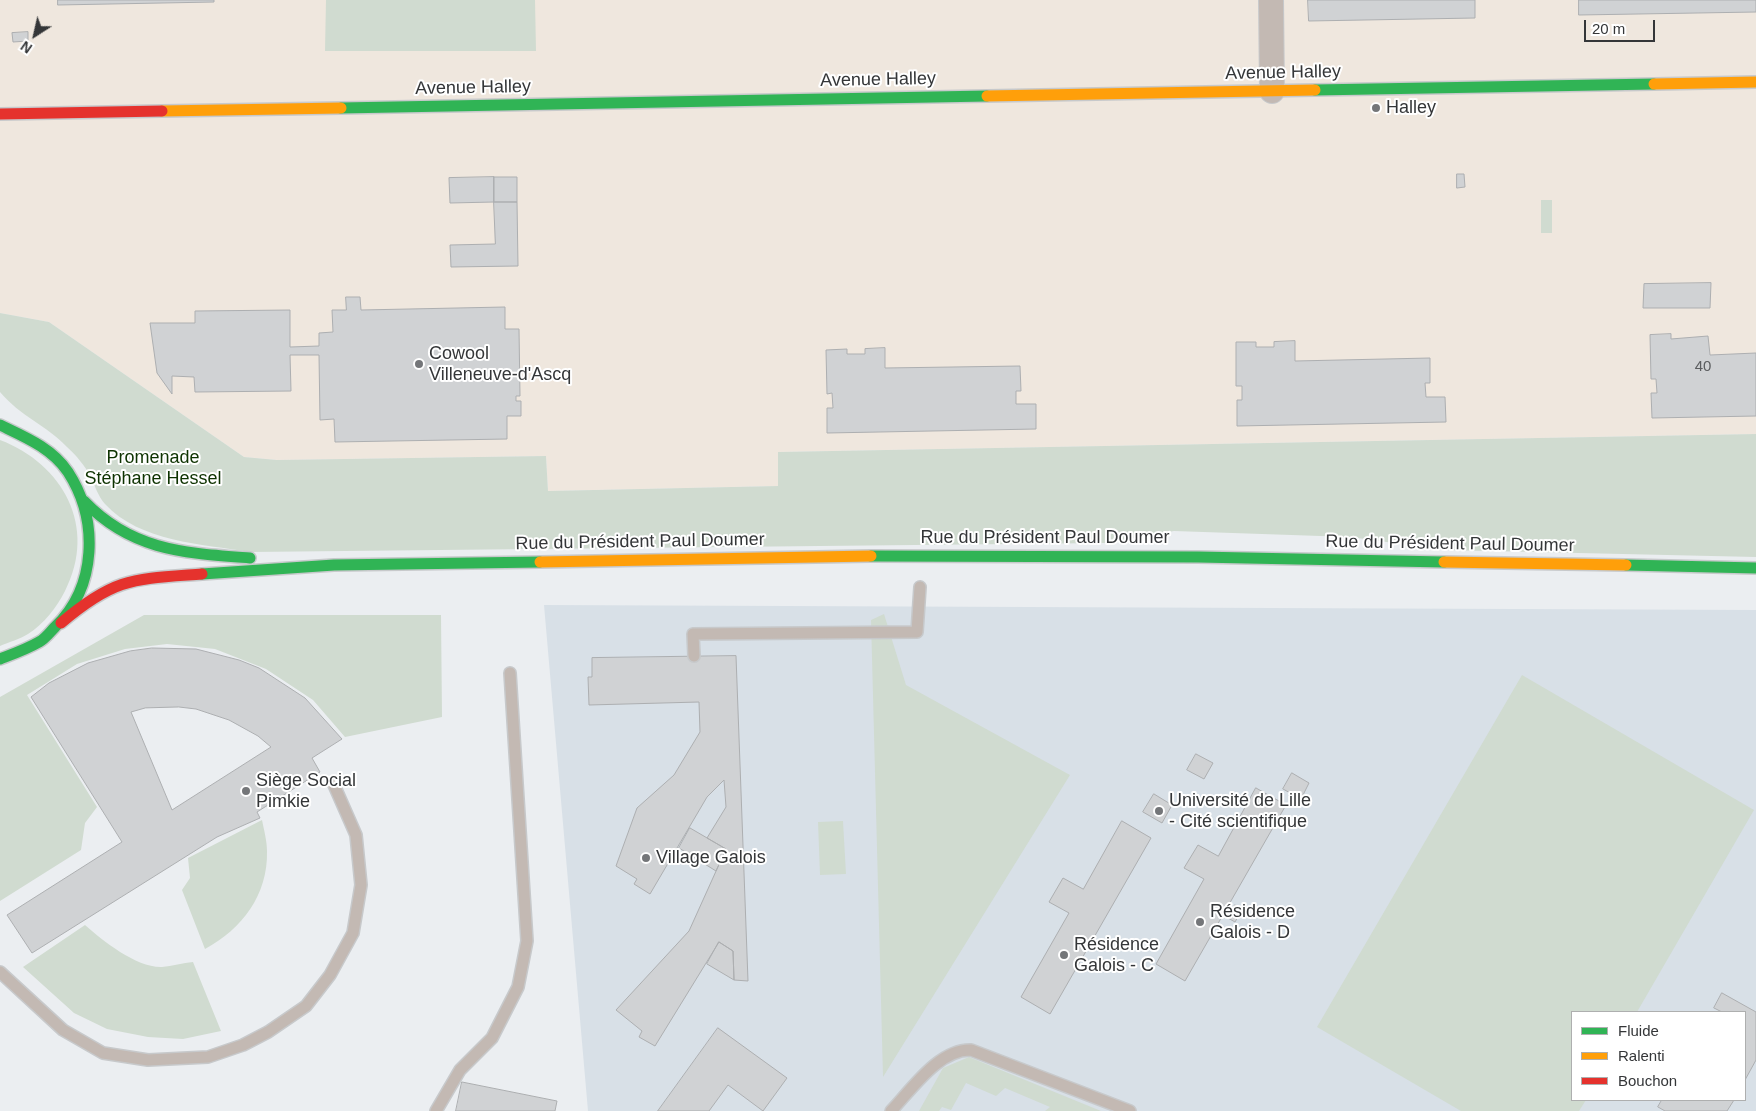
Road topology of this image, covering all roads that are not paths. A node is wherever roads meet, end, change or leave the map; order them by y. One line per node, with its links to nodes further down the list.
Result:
1 (1271, 0): 3 (street)
2 (1756, 82): 3 (main road, Avenue Halley)
3 (1272, 90): 4 (main road, Avenue Halley)
4 (0, 114)
5 (0, 410): 7 (street)
6 (0, 425): 7 (main road)
7 (32, 438): 8 (main road)
8 (84, 501): 9 (main road, Rue du Président Paul Doumer); 12 (main road)
9 (334, 565): 10 (main road, Rue du Président Paul Doumer); 12 (main road, Rue du Président Paul Doumer)
10 (1756, 568)
11 (920, 587): 13 (lane)
12 (61, 623): 14 (main road, Rue du Président Paul Doumer)
13 (694, 656)
14 (0, 660)
15 (510, 673): 18 (lane)
16 (334, 785): 17 (lane)
17 (0, 972)
18 (436, 1111)
19 (891, 1111): 20 (lane)
20 (1130, 1111)

